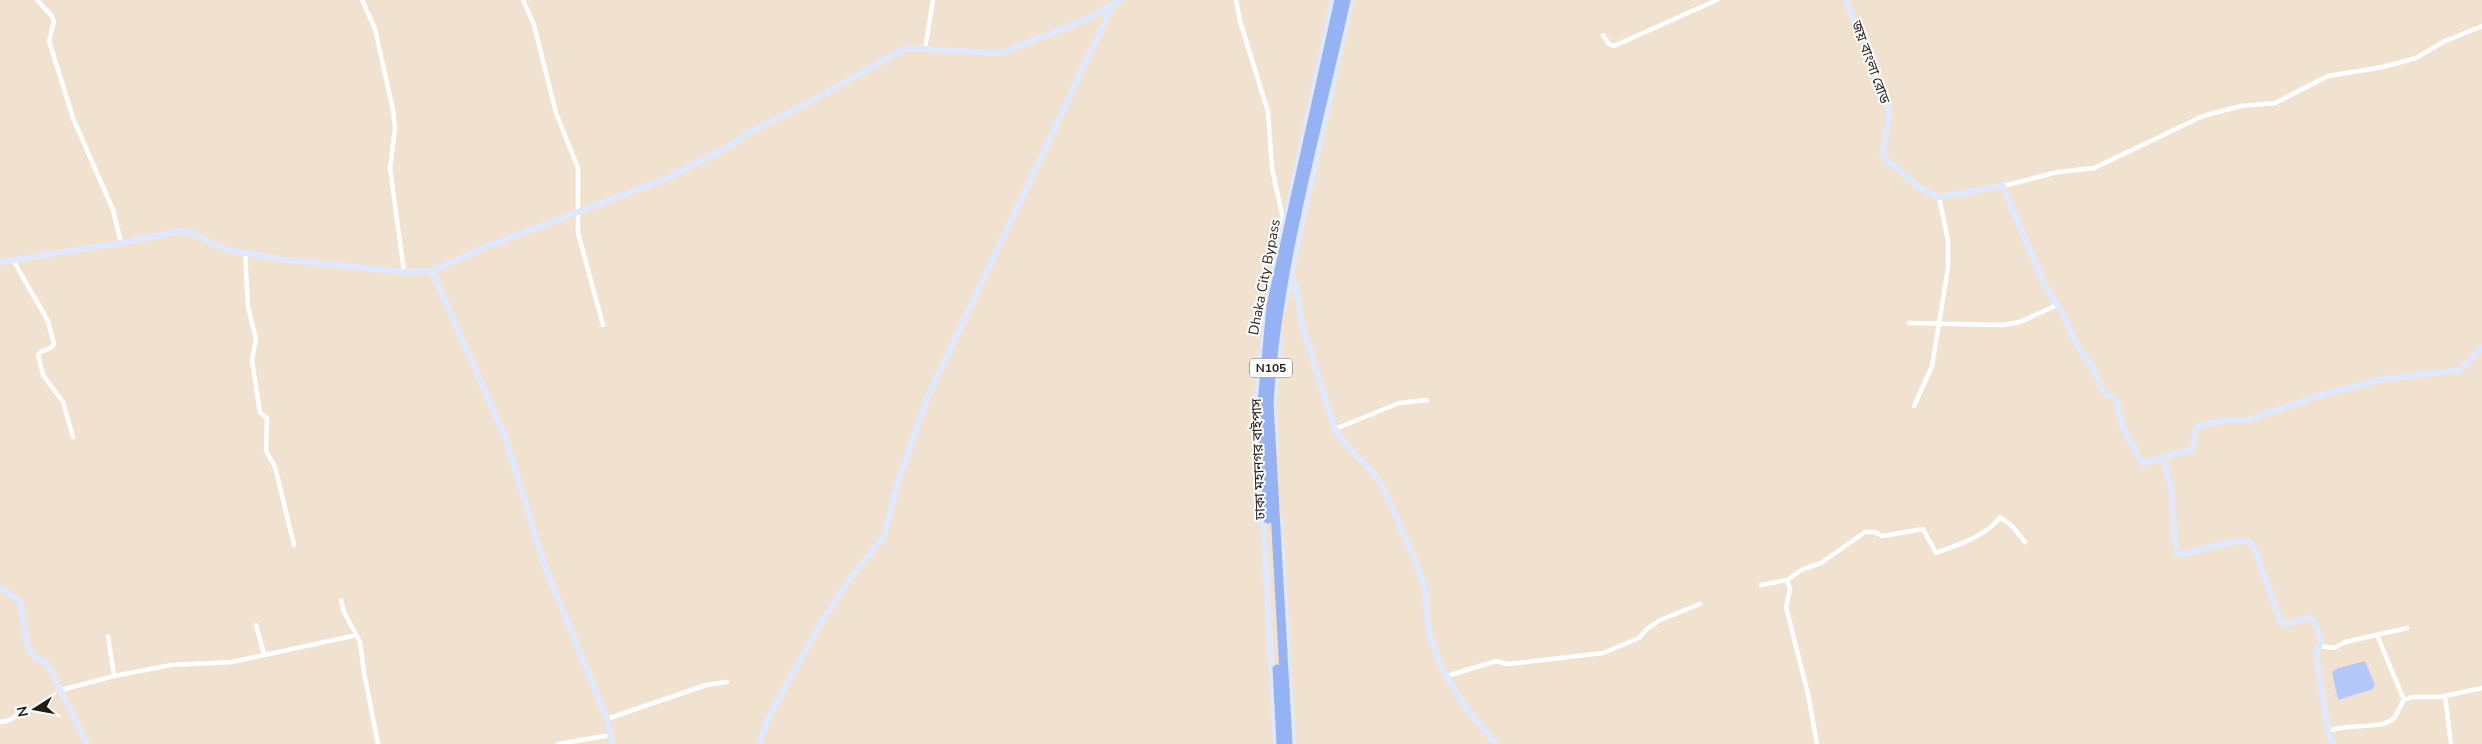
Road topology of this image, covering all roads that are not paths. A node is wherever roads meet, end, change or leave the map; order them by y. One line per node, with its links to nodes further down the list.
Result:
1 (37, 0): 21 (street)
2 (363, 0): 26 (street)
3 (522, 0): 19 (street)
4 (932, 0): 16 (street)
5 (1121, 0): 13 (street)
6 (1236, 0): 20 (street)
7 (1333, 0): 20 (street)
8 (1339, 0): 70 (highway, Dhaka City Bypass / N105)
9 (1346, 0): 71 (highway, ঢাকা মহানগর বাইপাস / N105)
10 (1350, 0): 27 (street)
11 (1717, 0): 15 (street)
12 (1846, 0): 18 (street, জয় বাংলা রোড)
13 (1112, 7): 16 (street); 68 (street)
14 (2482, 26): 17 (street)
15 (1603, 34)
16 (925, 48): 19 (street)
17 (2004, 186): 18 (street); 28 (street)
18 (1939, 196): 29 (street)
19 (579, 211): 25 (street); 31 (street)
20 (1284, 223): 69 (street)
21 (121, 243): 22 (street); 23 (street)
22 (245, 252): 26 (street); 39 (street)
23 (13, 260): 24 (street); 36 (street)
24 (0, 262)
25 (432, 271): 26 (street); 60 (street)
26 (404, 272)
27 (1291, 276): 35 (street); 72 (street)
28 (2057, 305): 29 (street); 37 (street)
29 (1938, 322): 30 (street); 34 (street)
30 (1909, 323)
31 (603, 324)
32 (2482, 347): 37 (street)
33 (1427, 400): 35 (street)
34 (1914, 406)
35 (1335, 429): 53 (street)
36 (73, 438)
37 (2163, 458): 50 (street)
38 (2025, 542): 40 (street)
39 (294, 545)
40 (1787, 580): 41 (street); 74 (street)
41 (1761, 585)
42 (0, 588): 56 (street)
43 (341, 600): 47 (street)
44 (1700, 604): 53 (street)
45 (256, 625): 51 (street)
46 (2407, 628): 48 (street)
47 (357, 635): 51 (street); 65 (street)
48 (2377, 635): 50 (street); 58 (street)
49 (108, 636): 52 (street)
50 (2320, 646): 62 (street)
51 (264, 654): 52 (street)
52 (114, 676): 56 (street)
53 (1447, 676): 73 (street)
54 (727, 682): 60 (street)
55 (2482, 688): 57 (street)
56 (61, 690): 64 (street)
57 (2445, 696): 58 (street); 76 (street)
58 (2404, 700): 62 (street)
59 (17, 715): 61 (street)
60 (607, 719): 63 (street)
61 (0, 722)
62 (2329, 731): 75 (street)
63 (611, 735): 66 (street); 67 (street)
64 (87, 744)
65 (378, 744)
66 (558, 744)
67 (612, 744)
68 (759, 744)
69 (1276, 744)
70 (1281, 744)
71 (1288, 744)
72 (1293, 744)
73 (1496, 744)
74 (1817, 744)
75 (2333, 744)
76 (2451, 744)

